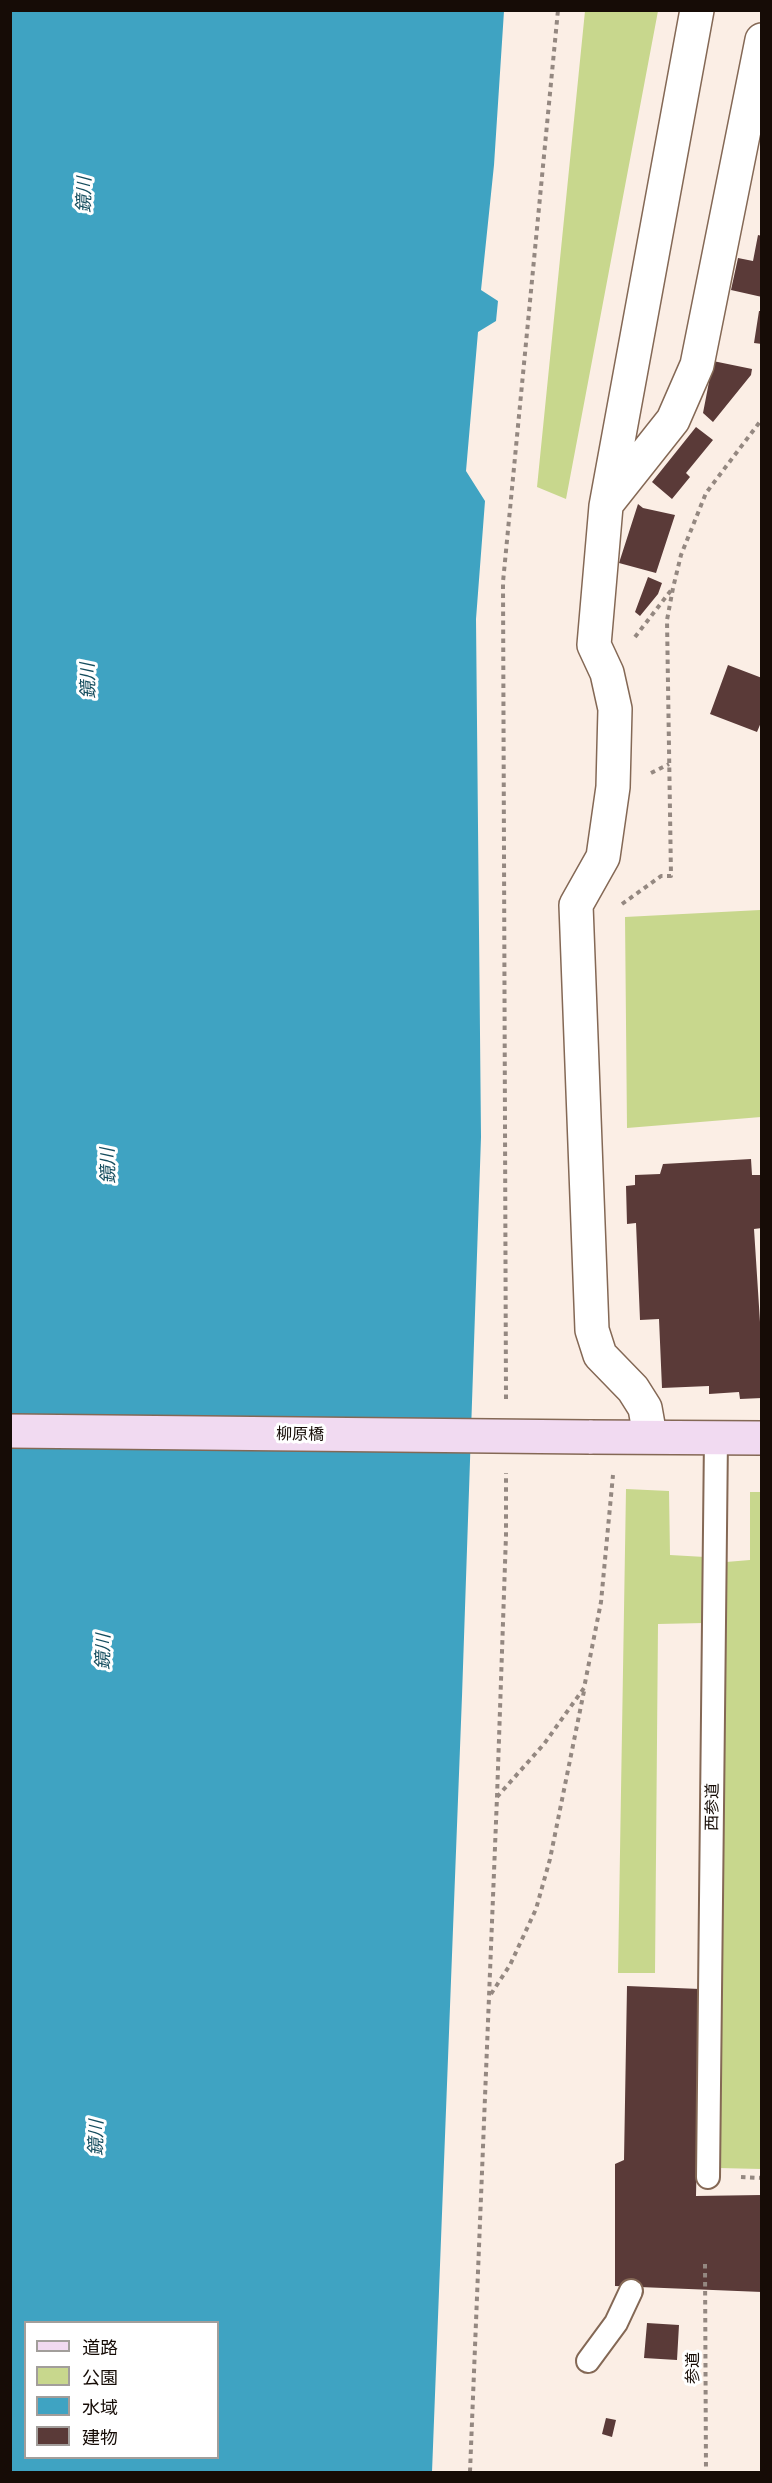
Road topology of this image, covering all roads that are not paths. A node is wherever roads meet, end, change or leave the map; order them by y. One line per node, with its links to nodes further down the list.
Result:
1 (698, 10): 3 (street)
2 (762, 40): 3 (street)
3 (606, 506): 5 (street)
4 (10, 1431): 5 (street, 柳原橋, bridge)
5 (650, 1436): 6 (street, 柳原橋)
6 (716, 1437): 7 (street, 柳原橋); 8 (lane, 西参道)
7 (762, 1438)
8 (708, 2177)
9 (631, 2291): 10 (lane)
10 (588, 2361)

